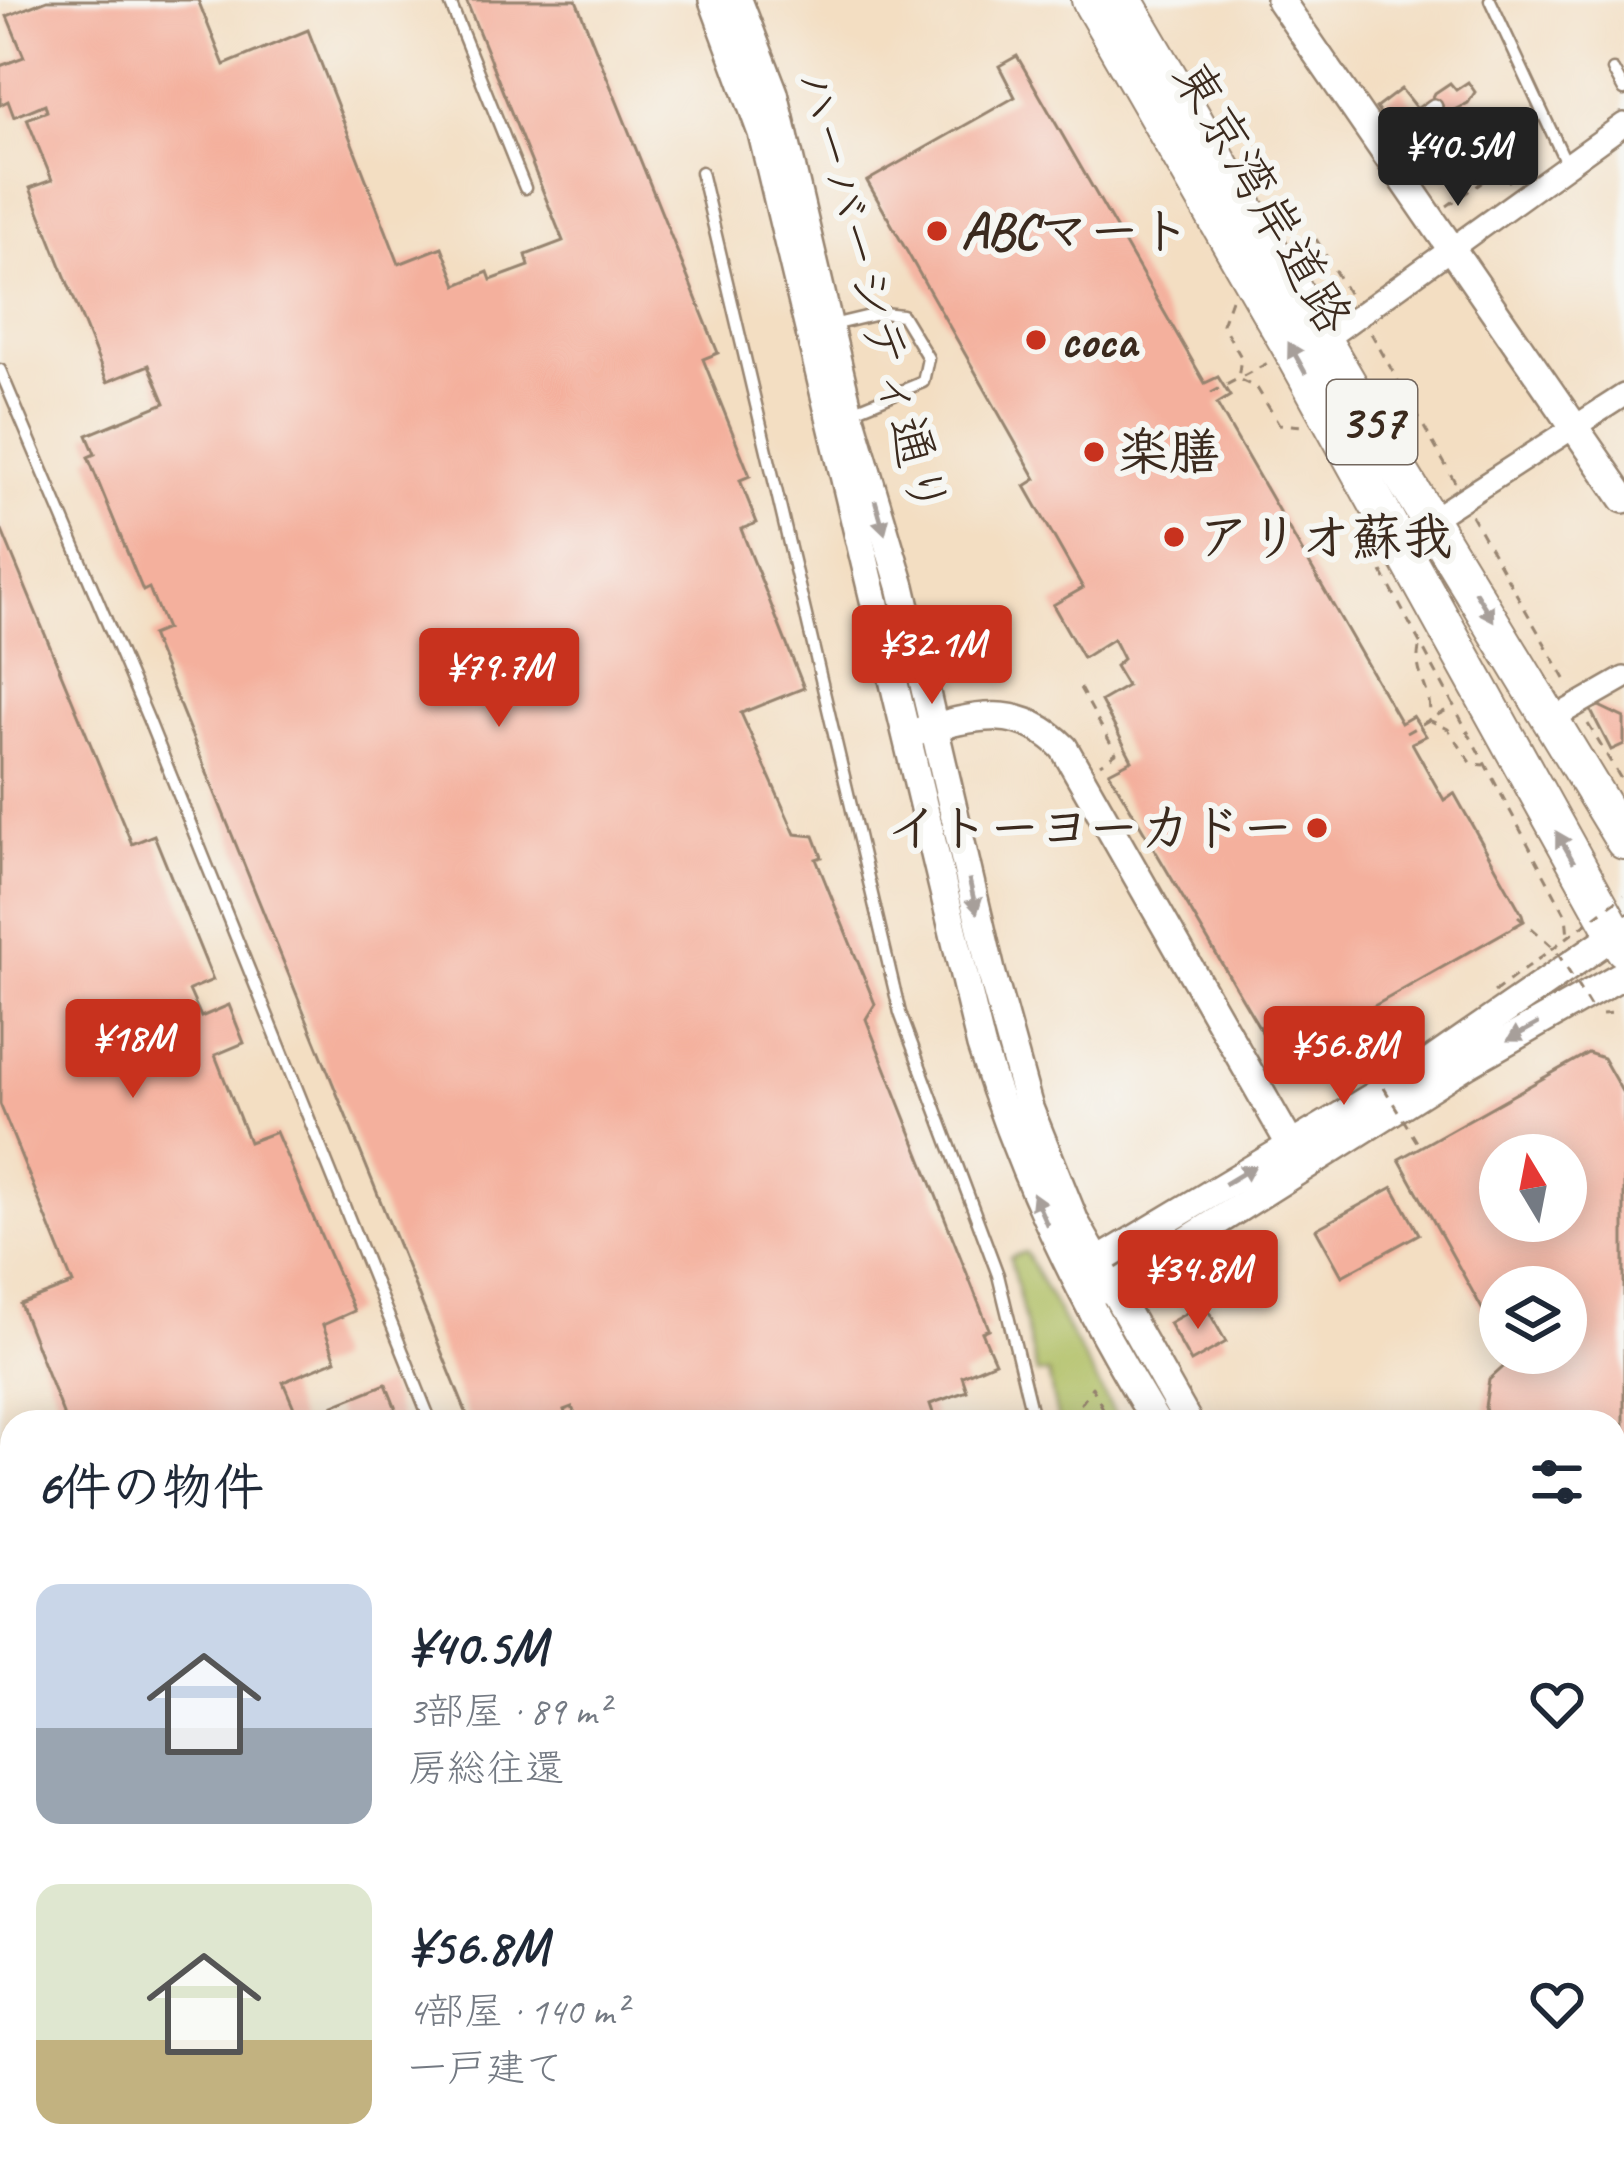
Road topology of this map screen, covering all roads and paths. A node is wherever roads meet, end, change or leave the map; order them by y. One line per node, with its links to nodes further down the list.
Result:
1 (449, 0): 16 (lane)
2 (713, 0): 46 (street, ハーバーシティ通り)
3 (738, 0): 23 (street, ハーバーシティ通り)
4 (1090, 0): 54 (highway, 東京湾岸道路 / 357, one-way to 4)
5 (1124, 0): 24 (highway, 東京湾岸道路 / 357)
6 (1280, 0): 12 (street)
7 (1490, 0): 13 (lane)
8 (1613, 70): 9 (lane)
9 (1624, 90)
10 (1433, 107): 12 (street)
11 (1624, 124): 13 (street)
12 (1381, 146): 17 (street)
13 (1568, 165): 19 (street)
14 (1500, 169): 17 (path)
15 (701, 172): 67 (lane)
16 (524, 188)
17 (1430, 218): 19 (street)
18 (1316, 239): 20 (path)
19 (1451, 248): 24 (street); 34 (street)
20 (1352, 299)
21 (1242, 314): 29 (path)
22 (1366, 325): 35 (path)
23 (829, 326): 33 (street, ハーバーシティ通り); 33 (lane)
24 (1326, 339): 38 (highway, 東京湾岸道路 / 357)
25 (1262, 346): 26 (path)
26 (1271, 362): 28 (path); 29 (path)
27 (0, 370): 66 (lane)
28 (1279, 374)
29 (1238, 379): 30 (path); 32 (path)
30 (1211, 394)
31 (1624, 394): 34 (street)
32 (1297, 408)
33 (849, 412): 46 (street, ハーバーシティ通り, one-way to 46)
34 (1574, 426): 36 (street); 38 (street)
35 (1456, 483)
36 (1624, 500)
37 (1466, 506): 44 (path)
38 (1430, 520): 44 (highway, 東京湾岸道路 / 357, one-way to 44)
39 (1373, 556): 40 (path)
40 (1420, 644): 43 (path); 45 (path)
41 (1624, 678): 44 (street)
42 (1080, 688): 49 (path)
43 (1454, 706): 45 (path); 48 (path)
44 (1569, 709): 50 (path); 51 (highway, 東京湾岸道路 / 357)
45 (1430, 720): 47 (path); 48 (path)
46 (920, 731): 62 (street); 63 (street, ハーバーシティ通り, one-way to 63); 64 (street, ハーバーシティ通り, one-way to 46)
47 (1406, 733)
48 (1486, 765): 55 (path, bridge)
49 (1095, 768)
50 (1624, 784)
51 (1624, 841)
52 (1624, 895): 55 (path, bridge)
53 (1518, 916): 55 (path, bridge)
54 (1621, 937): 62 (street)
55 (1555, 949): 58 (path, bridge)
56 (1624, 974): 65 (street, one-way to 65)
57 (1337, 1011): 61 (path, bridge)
58 (1594, 1013)
59 (1377, 1071): 60 (path)
60 (1360, 1082)
61 (1417, 1142)
62 (1290, 1144): 63 (street, one-way to 62)
63 (1097, 1262): 64 (street); 65 (street, ハーバーシティ通り)
64 (1078, 1289): 65 (street); 70 (street, ハーバーシティ通り)
65 (1111, 1289): 71 (street, ハーバーシティ通り)
66 (425, 1410)
67 (1031, 1410)
68 (1080, 1410): 69 (path)
69 (1104, 1410)
70 (1149, 1410)
71 (1181, 1410)

